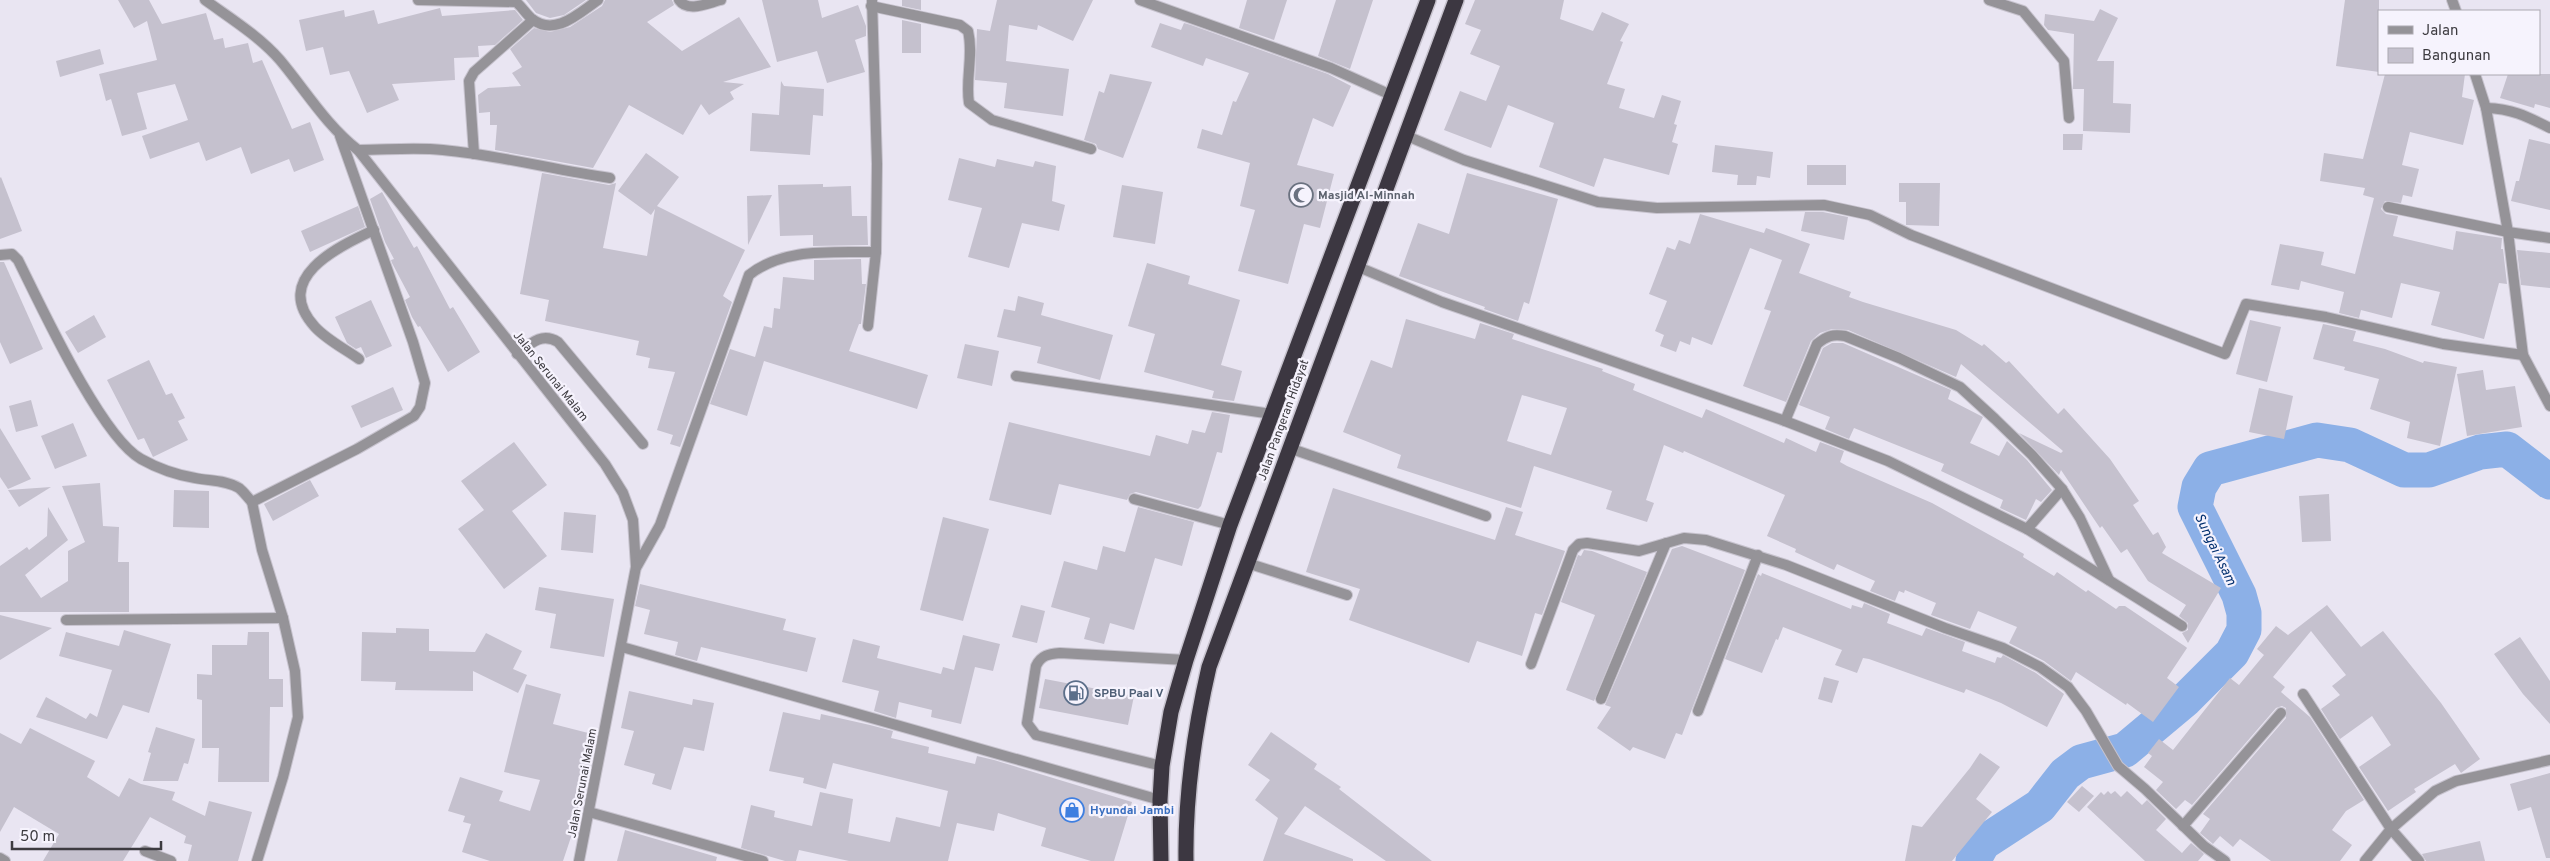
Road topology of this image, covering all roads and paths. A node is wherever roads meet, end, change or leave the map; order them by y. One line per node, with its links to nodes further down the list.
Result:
1 (205, 0): 18 (street, Jalan Serunai Malam)
2 (418, 0): 10 (street)
3 (598, 0): 12 (street)
4 (679, 0): 5 (street)
5 (721, 0)
6 (1140, 0): 14 (street)
7 (1428, 0): 14 (highway, Jalan Pangeran Hidayat)
8 (1456, 0): 19 (highway, Jalan Pangeran Hidayat)
9 (1989, 0): 16 (street)
10 (515, 1): 12 (street)
11 (872, 3): 20 (street); 28 (street)
12 (533, 20): 22 (street)
13 (2475, 75): 15 (street)
14 (1391, 95): 30 (highway, Jalan Pangeran Hidayat)
15 (2486, 108): 17 (street); 26 (street)
16 (2069, 118)
17 (2550, 128)
18 (340, 136): 21 (street, Jalan Serunai Malam); 25 (street)
19 (1407, 136): 31 (highway, Jalan Pangeran Hidayat); 34 (street)
20 (1090, 149)
21 (358, 150): 22 (street); 33 (street, Jalan Serunai Malam)
22 (474, 154): 23 (street)
23 (610, 178)
24 (2388, 207): 26 (street)
25 (374, 230): 35 (street); 44 (street)
26 (2508, 232): 27 (street); 34 (street)
27 (2550, 238)
28 (876, 252): 32 (street); 51 (street)
29 (0, 255): 44 (street)
30 (1332, 255): 31 (highway); 38 (highway, Jalan Pangeran Hidayat)
31 (1356, 266): 39 (street); 41 (highway, Jalan Pangeran Hidayat)
32 (868, 326)
33 (517, 354): 40 (street); 51 (street, Jalan Serunai Malam)
34 (2523, 355): 37 (street)
35 (359, 359)
36 (1016, 376): 38 (street)
37 (2550, 406)
38 (1272, 414): 46 (highway, Jalan Pangeran Hidayat)
39 (1785, 421): 42 (street); 47 (street)
40 (643, 444)
41 (1288, 448): 45 (street); 50 (highway, Jalan Pangeran Hidayat)
42 (2062, 489): 47 (street); 52 (street)
43 (1134, 499): 46 (street)
44 (252, 502): 54 (street)
45 (1486, 516)
46 (1230, 525): 58 (highway, Jalan Pangeran Hidayat)
47 (2027, 530): 52 (street)
48 (1666, 543): 49 (street); 59 (street); 62 (street)
49 (1758, 555): 63 (street); 70 (street)
50 (1247, 563): 53 (street); 60 (highway, Jalan Pangeran Hidayat)
51 (636, 567): 57 (street, Jalan Serunai Malam)
52 (2109, 580): 56 (street)
53 (1347, 595)
54 (283, 618): 55 (street); 74 (street)
55 (66, 620)
56 (2182, 626)
57 (622, 647): 68 (street); 69 (street, Jalan Serunai Malam)
58 (1186, 660): 60 (highway); 66 (highway, Jalan Pangeran Hidayat); 66 (street)
59 (1531, 664)
60 (1209, 667): 67 (highway, Jalan Pangeran Hidayat)
61 (2303, 694): 71 (street)
62 (1601, 699)
63 (1698, 711)
64 (2281, 714): 70 (street)
65 (2550, 760): 71 (street)
66 (1162, 766): 67 (highway); 68 (highway, Jalan Pangeran Hidayat)
67 (1189, 772): 78 (highway, Jalan Pangeran Hidayat)
68 (1160, 800): 77 (highway, Jalan Pangeran Hidayat)
69 (589, 812): 75 (street, Jalan Serunai Malam); 76 (street)
70 (2183, 826): 79 (street)
71 (2390, 829): 80 (street); 81 (street)
72 (145, 850): 73 (street)
73 (171, 861)
74 (257, 861)
75 (579, 861)
76 (764, 861)
77 (1162, 861)
78 (1186, 861)
79 (2226, 861)
80 (2365, 861)
81 (2418, 861)

